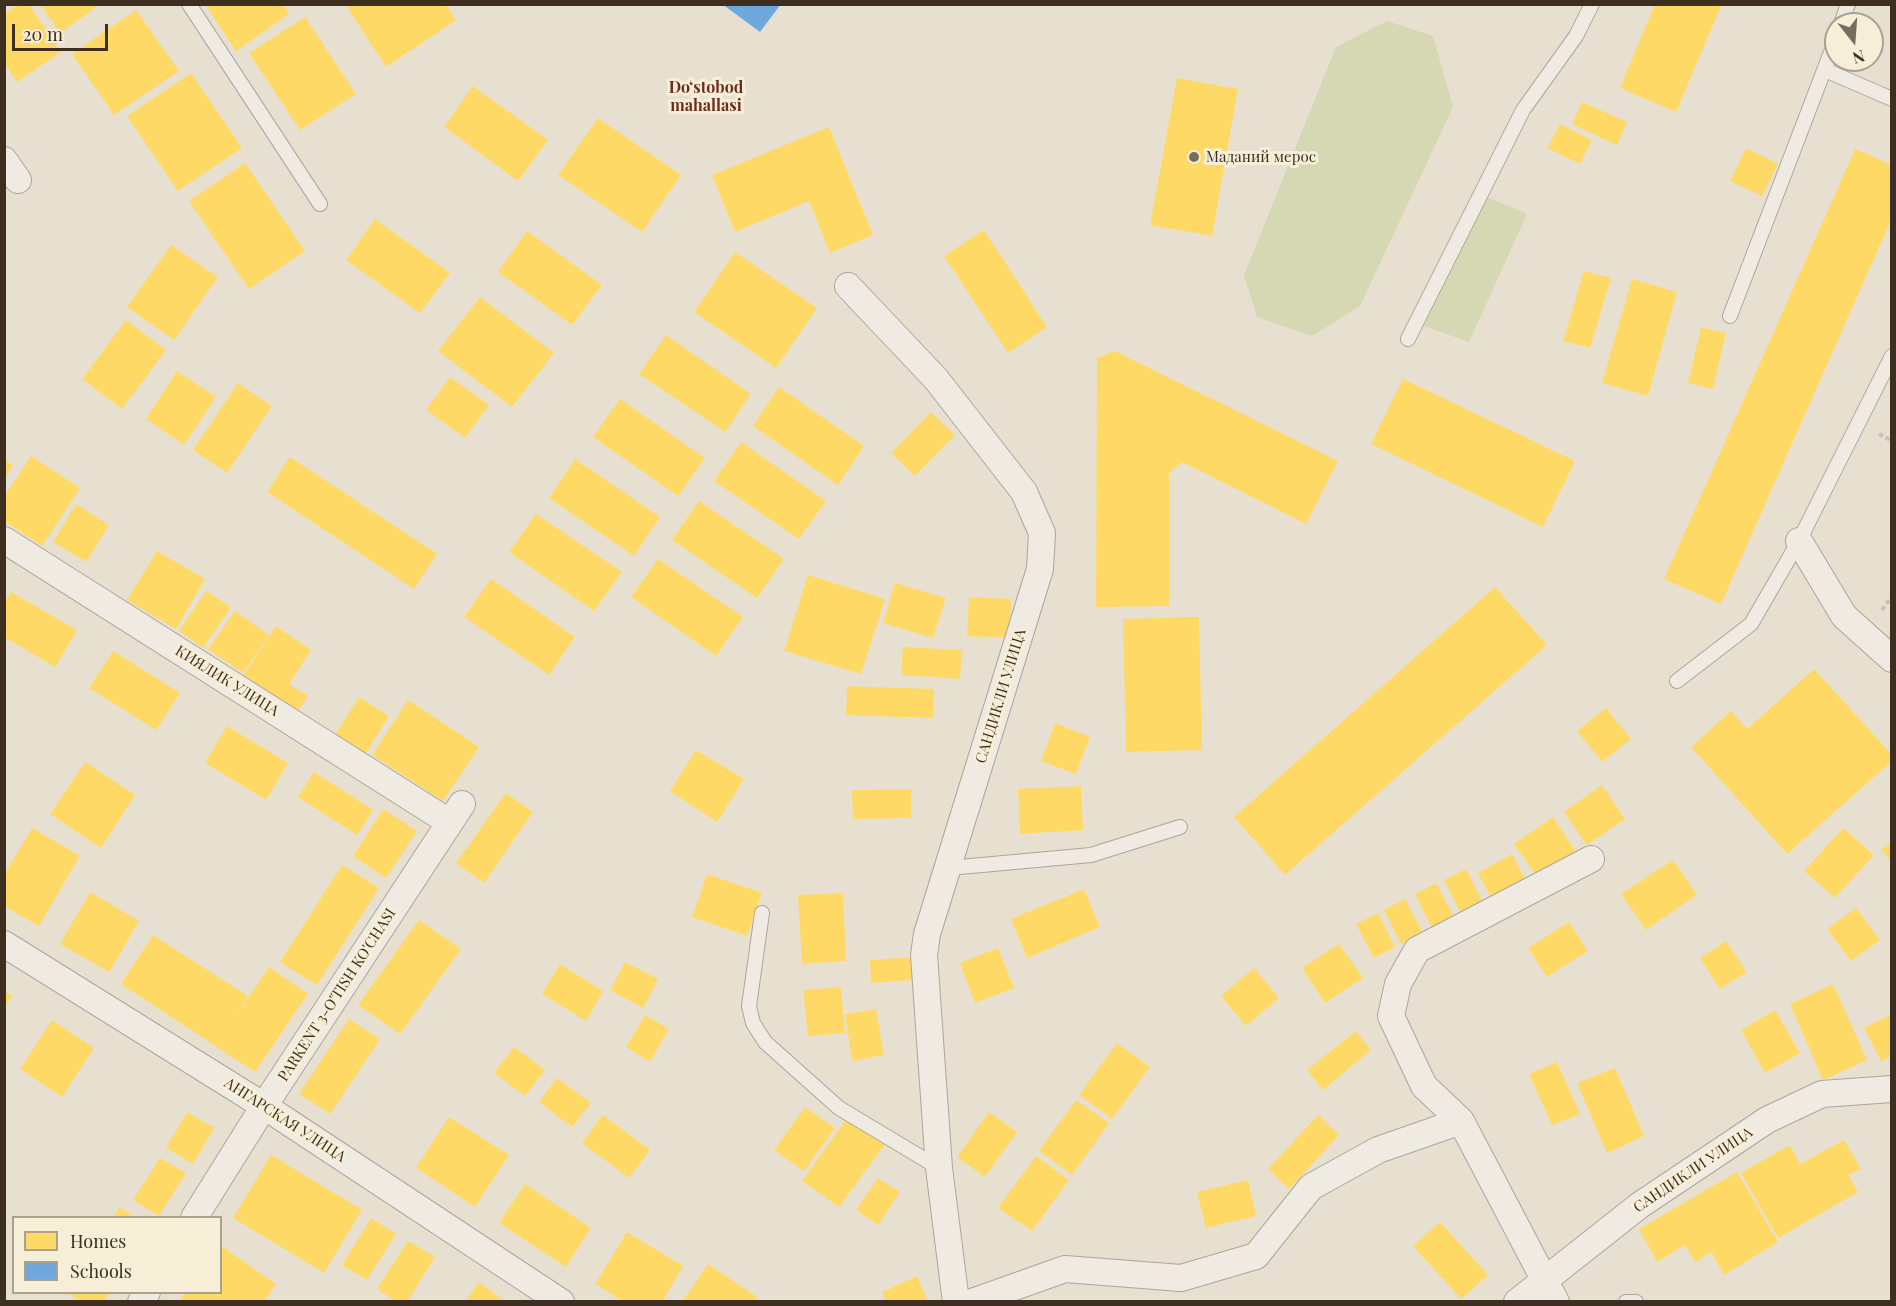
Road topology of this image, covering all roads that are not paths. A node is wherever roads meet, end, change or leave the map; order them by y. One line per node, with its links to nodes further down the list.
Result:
1 (189, 4): 6 (lane)
2 (1593, 4): 9 (lane)
3 (1824, 72): 8 (lane)
4 (1830, 72): 5 (lane)
5 (1892, 99)
6 (320, 204)
7 (848, 286): 18 (street, САНДИКЛИ УЛИЦА)
8 (1730, 316)
9 (1408, 339)
10 (1892, 356): 12 (lane)
11 (4, 540): 15 (street, КИЯЛИК УЛИЦА)
12 (1799, 541): 13 (street); 14 (lane)
13 (1892, 658)
14 (1677, 681)
15 (456, 813): 22 (street, PARKENT 3-O'TISH KO'CHASI)
16 (1180, 826): 18 (lane)
17 (1592, 859): 23 (street)
18 (949, 868): 24 (street, САНДИКЛИ УЛИЦА)
19 (762, 913): 24 (lane)
20 (4, 944): 22 (street, АНГАРСКАЯ УЛИЦА)
21 (1892, 1089): 26 (street, САНДИКЛИ УЛИЦА)
22 (264, 1106): 25 (street, PARKENT 3-O'TISH KO'CHASI); 27 (street, АНГАРСКАЯ УЛИЦА)
23 (1461, 1121): 26 (street); 29 (street)
24 (939, 1168): 28 (street, САНДИКЛИ УЛИЦА)
25 (195, 1216)
26 (1544, 1279): 30 (street, САНДИКЛИ УЛИЦА); 31 (street)
27 (561, 1302)
28 (956, 1302)
29 (972, 1302)
30 (1517, 1302)
31 (1556, 1302)
32 (1626, 1302): 33 (lane)
33 (1636, 1302)

